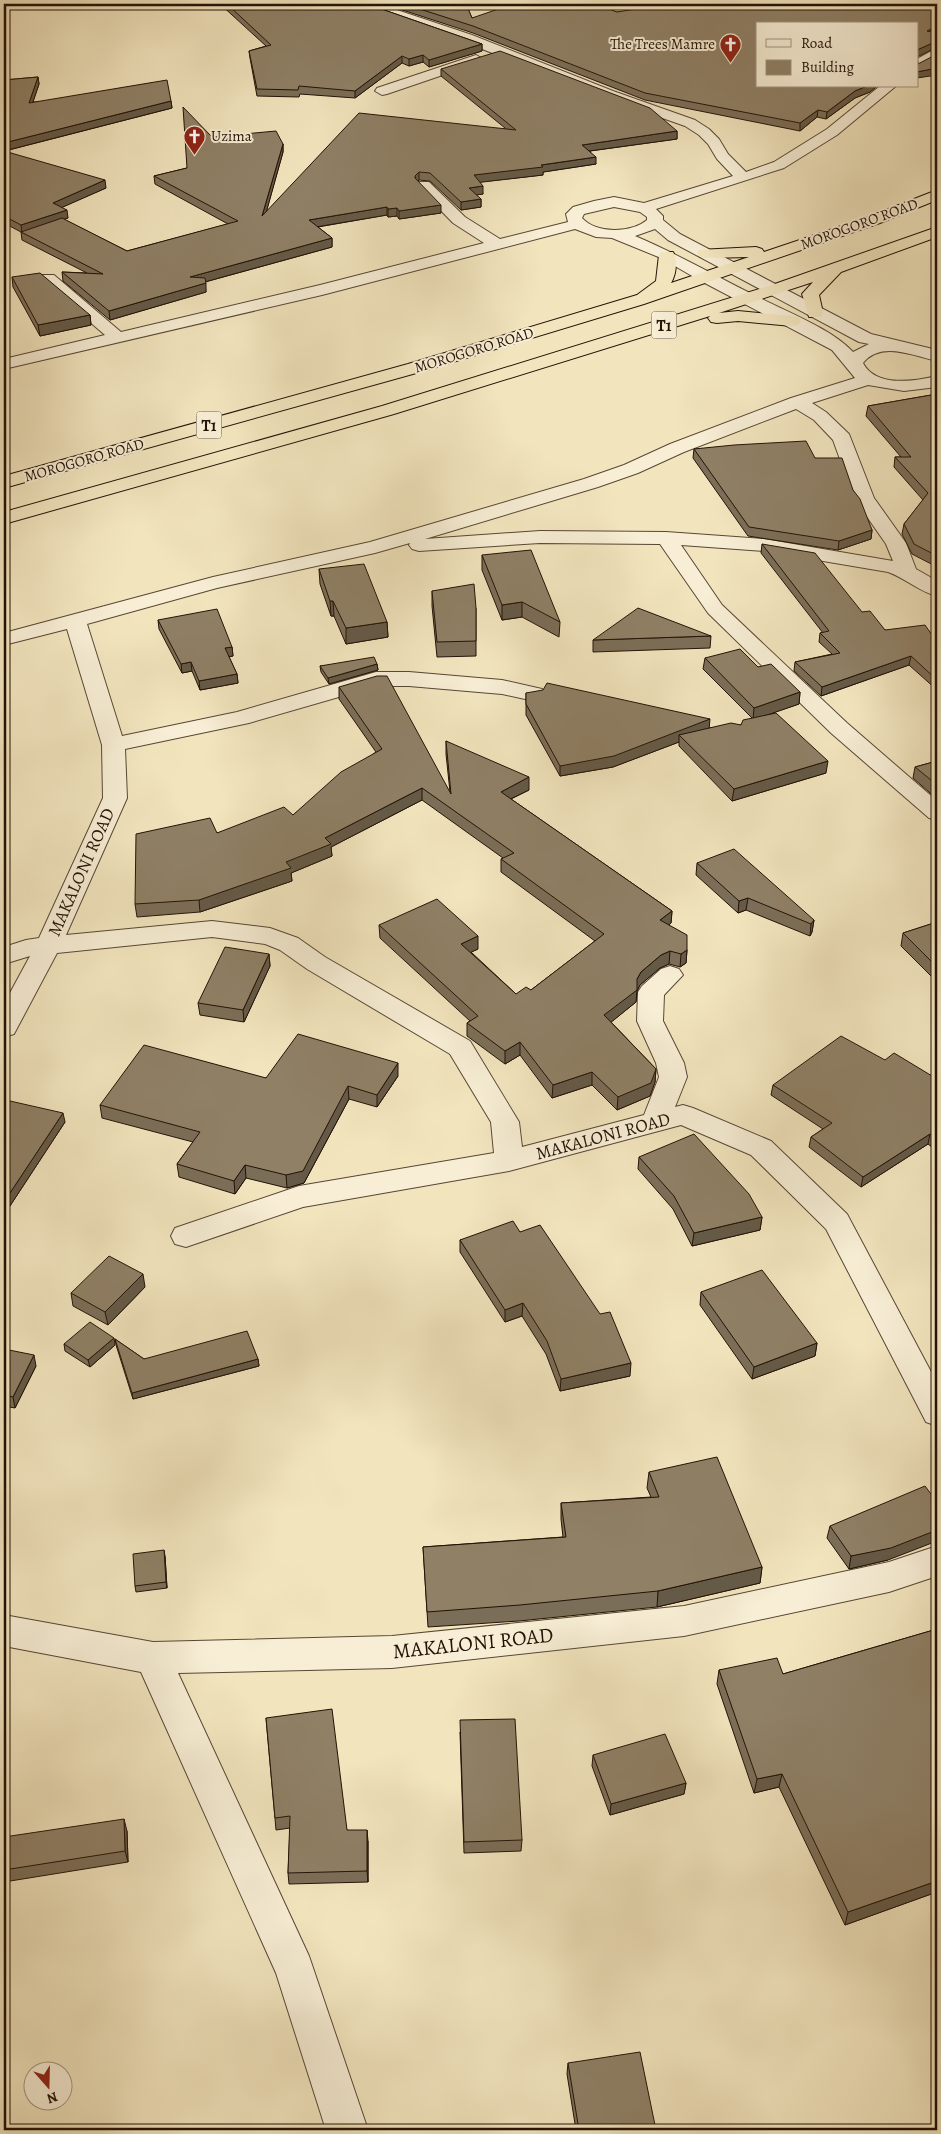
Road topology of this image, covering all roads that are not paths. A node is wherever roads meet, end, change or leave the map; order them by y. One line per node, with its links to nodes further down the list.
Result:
1 (367, 4): 2 (street)
2 (502, 51): 6 (street); 7 (street)
3 (937, 52): 4 (street)
4 (918, 64)
5 (887, 88): 7 (street)
6 (382, 91)
7 (743, 178): 10 (street)
8 (424, 185): 14 (street)
9 (937, 195): 15 (highway, MOROGORO ROAD / T1)
10 (650, 214): 11 (street); 13 (street); 16 (street)
11 (577, 224): 13 (street); 14 (street)
12 (937, 232): 19 (highway, MOROGORO ROAD / T1)
13 (615, 234): 17 (street)
14 (498, 246): 28 (street)
15 (788, 250): 16 (highway); 18 (highway, MOROGORO ROAD / T1)
16 (705, 253): 18 (street)
17 (667, 255): 20 (street); 24 (highway)
18 (734, 268): 20 (highway, MOROGORO ROAD / T1); 22 (street)
19 (836, 269): 22 (highway, MOROGORO ROAD / T1); 25 (highway)
20 (705, 277): 23 (street); 24 (highway, MOROGORO ROAD / T1)
21 (48, 278): 28 (street)
22 (775, 290): 23 (highway, MOROGORO ROAD / T1); 25 (street)
23 (747, 299): 26 (highway, MOROGORO ROAD / T1); 27 (street)
24 (638, 300): 36 (highway, MOROGORO ROAD / T1)
25 (815, 313): 29 (street)
26 (677, 321): 27 (highway); 37 (highway, MOROGORO ROAD / T1)
27 (792, 321): 31 (street)
28 (117, 337): 32 (street)
29 (895, 346): 30 (street); 31 (street)
30 (936, 354)
31 (854, 363): 33 (street)
32 (4, 364)
33 (869, 379): 34 (street); 35 (street)
34 (937, 381)
35 (797, 402): 39 (street); 40 (street)
36 (4, 482)
37 (4, 518)
38 (666, 538): 39 (street); 40 (street); 46 (street)
39 (375, 547): 42 (street)
40 (907, 572): 41 (street)
41 (937, 590)
42 (75, 621): 43 (street); 45 (street, MAKALONI ROAD)
43 (4, 639)
44 (534, 694): 45 (street)
45 (113, 745): 47 (street, MAKALONI ROAD)
46 (937, 813)
47 (48, 946): 48 (street); 50 (street, MAKALONI ROAD); 52 (street)
48 (4, 956)
49 (670, 975): 51 (street)
50 (4, 1028)
51 (655, 1122): 52 (street, MAKALONI ROAD); 54 (street, MAKALONI ROAD)
52 (509, 1161): 53 (street, MAKALONI ROAD)
53 (186, 1236)
54 (937, 1413)
55 (937, 1561): 57 (street, MAKALONI ROAD)
56 (4, 1631): 57 (street, MAKALONI ROAD)
57 (153, 1658): 58 (street)
58 (347, 2130)

